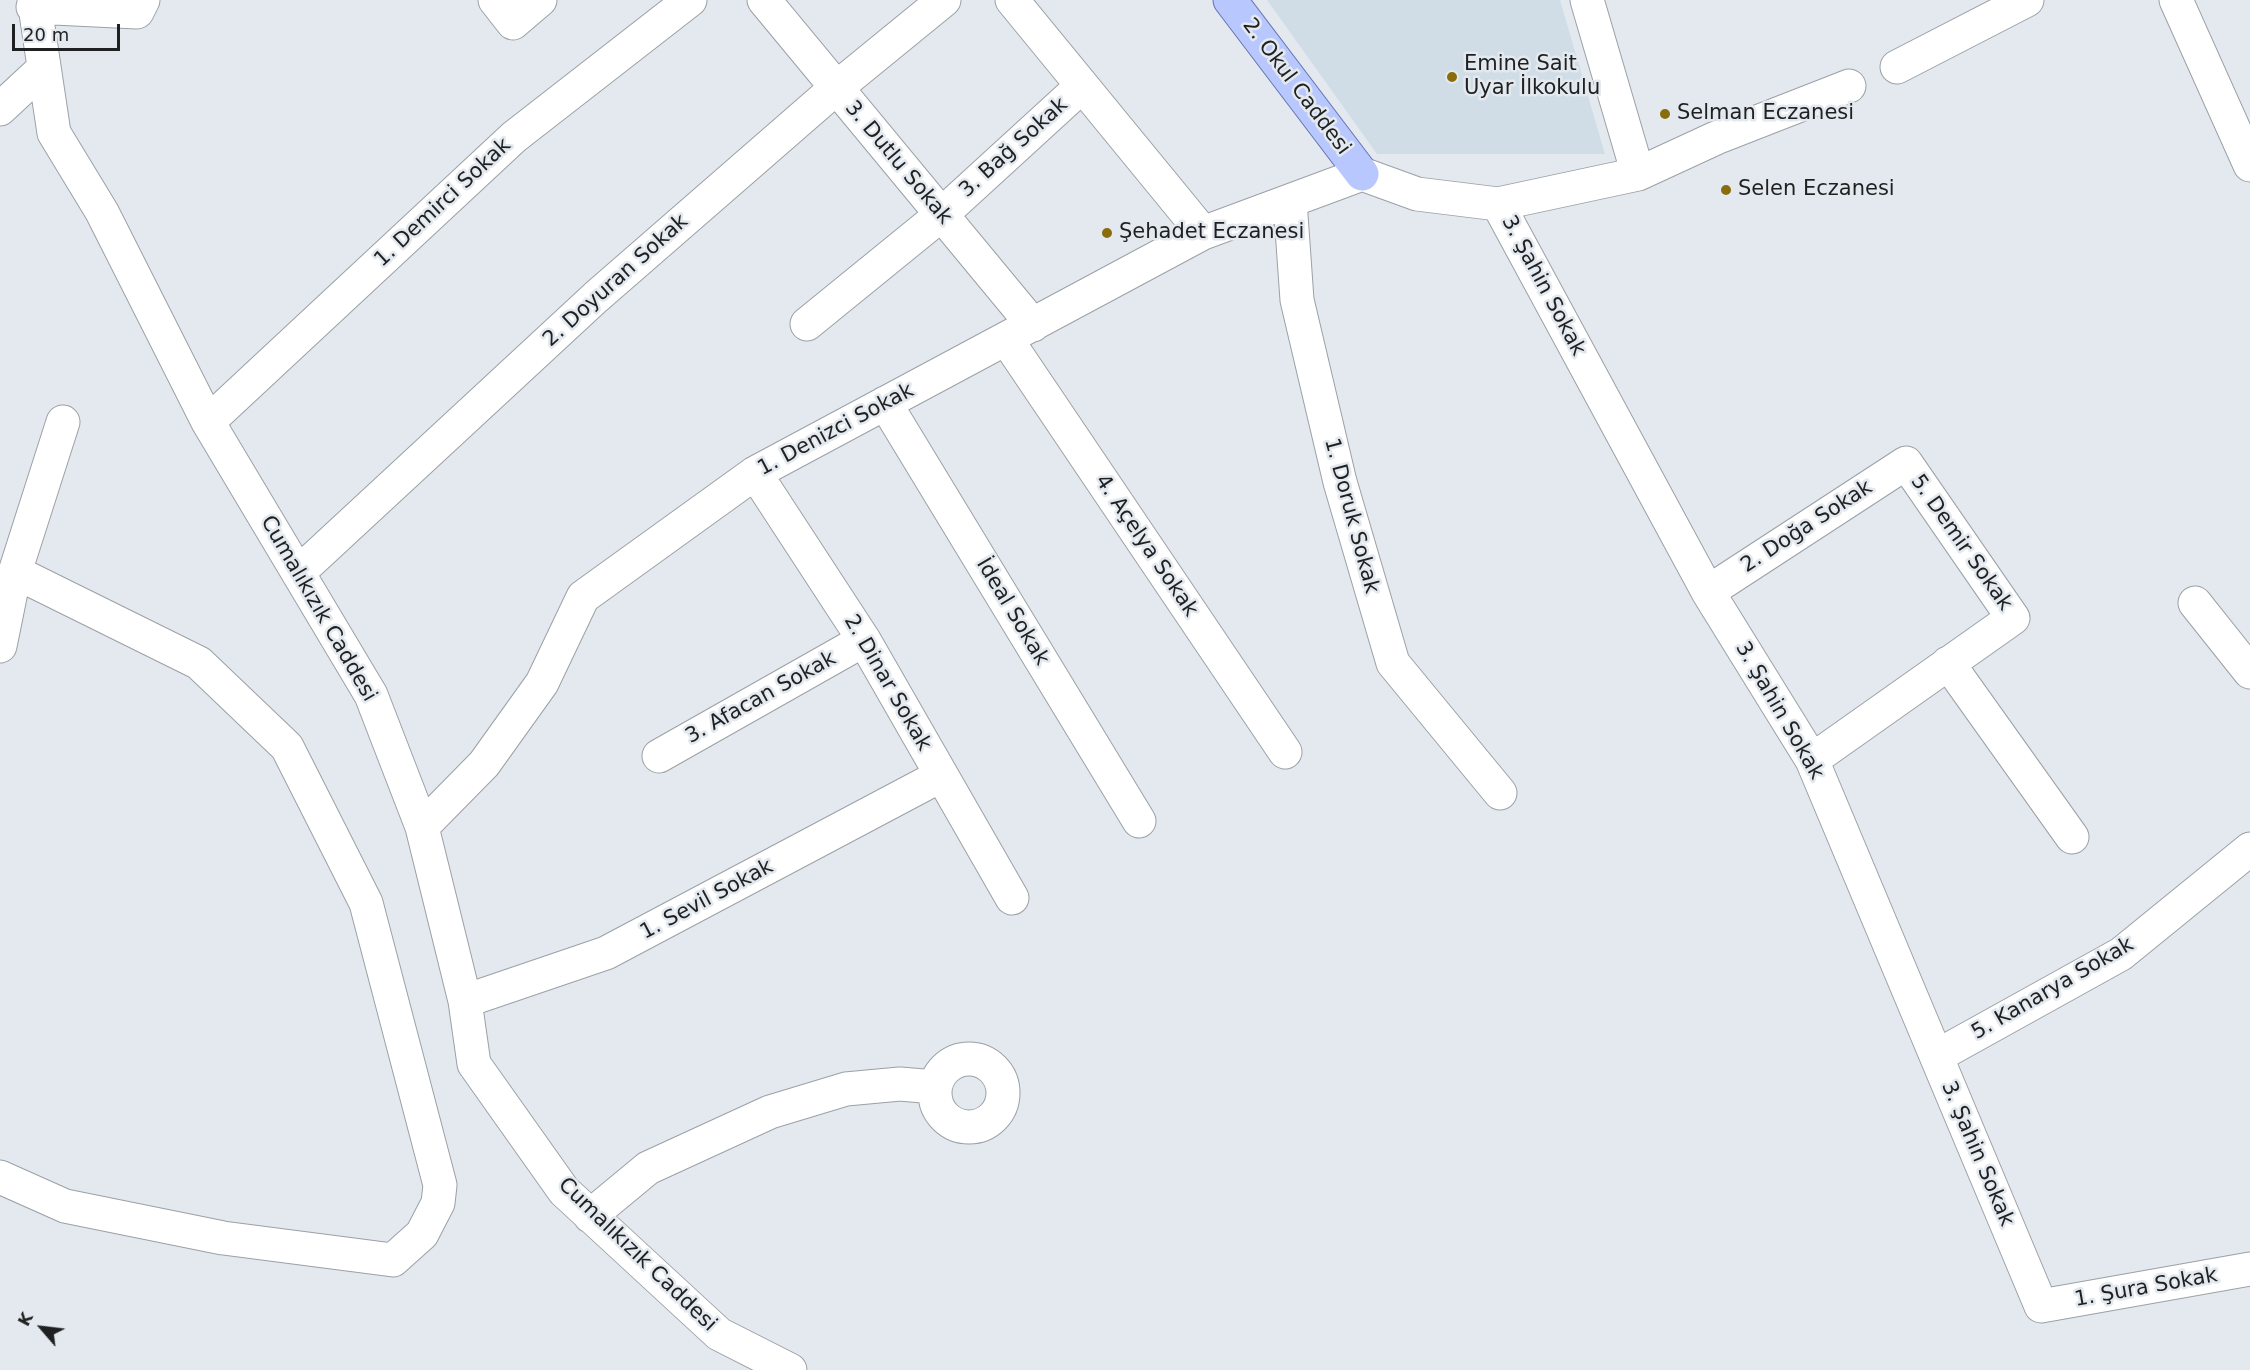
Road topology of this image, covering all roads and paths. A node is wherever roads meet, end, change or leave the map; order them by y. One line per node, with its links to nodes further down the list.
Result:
1 (143, 0): 11 (street)
2 (540, 0): 12 (street)
3 (690, 0): 30 (street, 1. Demirci Sokak)
4 (764, 0): 17 (street, 3. Dutlu Sokak)
5 (944, 0): 17 (street, 2. Doyuran Sokak)
6 (1012, 0): 15 (street)
7 (1230, 0): 20 (main road, 2. Okul Caddesi)
8 (1587, 0): 21 (street)
9 (2027, 0): 13 (street)
10 (2176, 0): 19 (street)
11 (33, 4): 14 (street, Cumalıkızık Caddesi)
12 (504, 11)
13 (1897, 67)
14 (44, 69): 18 (street); 30 (street, Cumalıkızık Caddesi)
15 (1082, 86): 24 (street, 3. Bağ Sokak); 25 (street)
16 (1849, 86): 21 (street)
17 (836, 89): 24 (street, 3. Dutlu Sokak); 34 (street, 2. Doyuran Sokak)
18 (0, 108)
19 (2250, 165)
20 (1362, 174): 22 (street, 1. Denizci Sokak); 23 (street)
21 (1638, 174): 23 (street)
22 (1290, 201): 25 (street, 1. Denizci Sokak); 45 (street, 1. Doruk Sokak)
23 (1498, 204): 35 (street, 3. Şahin Sokak)
24 (941, 215): 26 (street, 3. Bağ Sokak); 27 (street, 3. Dutlu Sokak)
25 (1203, 233): 27 (street, 1. Denizci Sokak)
26 (807, 324)
27 (1020, 333): 28 (street, 1. Denizci Sokak); 41 (street, 4. Açelya Sokak)
28 (885, 403): 32 (street, 1. Denizci Sokak); 46 (street, İdeal Sokak)
29 (63, 422): 33 (street)
30 (208, 422): 34 (street, Cumalıkızık Caddesi)
31 (1906, 463): 35 (street, 2. Doğa Sokak); 39 (street, 5. Demir Sokak)
32 (755, 473): 37 (street, 2. Dinar Sokak); 47 (street, 1. Denizci Sokak)
33 (15, 572): 38 (street); 54 (street)
34 (298, 573): 47 (street, Cumalıkızık Caddesi)
35 (1708, 592): 43 (street, 3. Şahin Sokak)
36 (2195, 603): 40 (street)
37 (864, 640): 42 (street, 3. Afacan Sokak); 44 (street, 2. Dinar Sokak)
38 (0, 646)
39 (1948, 663): 43 (street, 5. Demir Sokak); 48 (street)
40 (2250, 672)
41 (1284, 752)
42 (658, 756)
43 (1812, 760): 52 (street, 3. Şahin Sokak)
44 (940, 776): 50 (street, 2. Dinar Sokak); 51 (street, 1. Sevil Sokak)
45 (1500, 793)
46 (1139, 821)
47 (422, 827): 51 (street, Cumalıkızık Caddesi)
48 (2072, 837)
49 (2250, 849): 52 (street, 5. Kanarya Sokak)
50 (1012, 897)
51 (465, 1001): 55 (street, Cumalıkızık Caddesi)
52 (1937, 1056): 57 (street, 3. Şahin Sokak)
53 (935, 1088): 55 (street)
54 (0, 1177)
55 (590, 1216): 58 (street, Cumalıkızık Caddesi)
56 (2250, 1269): 57 (street, 1. Şura Sokak)
57 (2041, 1306)
58 (790, 1370)

